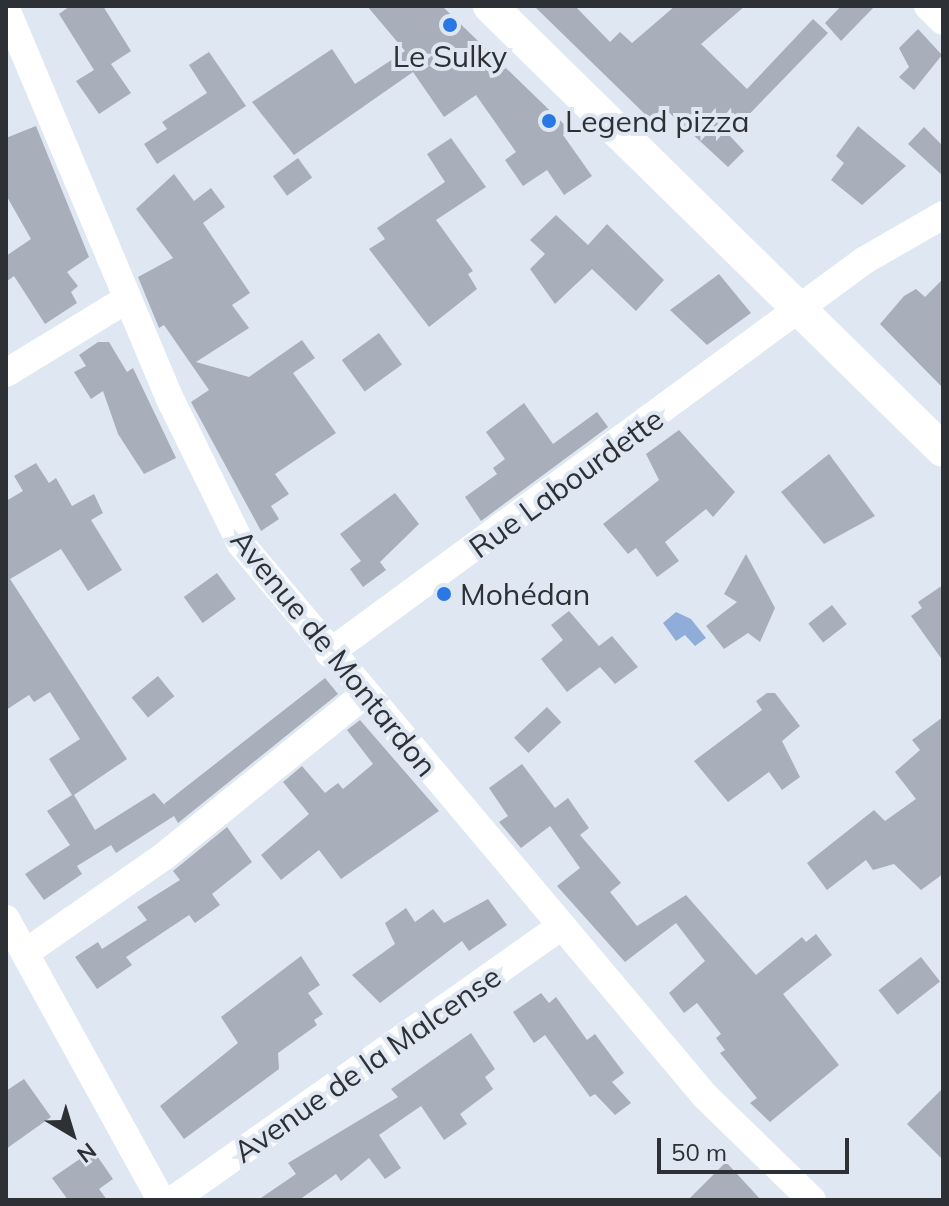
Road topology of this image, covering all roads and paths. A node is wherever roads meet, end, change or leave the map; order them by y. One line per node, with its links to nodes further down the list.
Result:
1 (490, 6): 7 (main road)
2 (928, 6): 4 (street)
3 (6, 9): 6 (street, Avenue de Montardon)
4 (943, 21)
5 (943, 215): 7 (street, Rue Labourdette)
6 (127, 299): 8 (street); 10 (street, Avenue de Montardon)
7 (799, 308): 9 (main road); 10 (street, Rue Labourdette)
8 (6, 373)
9 (943, 450)
10 (329, 653): 11 (street, Avenue de Montardon)
11 (364, 695): 13 (street, Avenue de Montardon); 14 (street)
12 (6, 919): 14 (street)
13 (560, 927): 16 (street, Avenue de la Malcense); 17 (street, Avenue de Montardon)
14 (25, 953): 15 (street)
15 (161, 1200)
16 (173, 1200)
17 (812, 1200)

